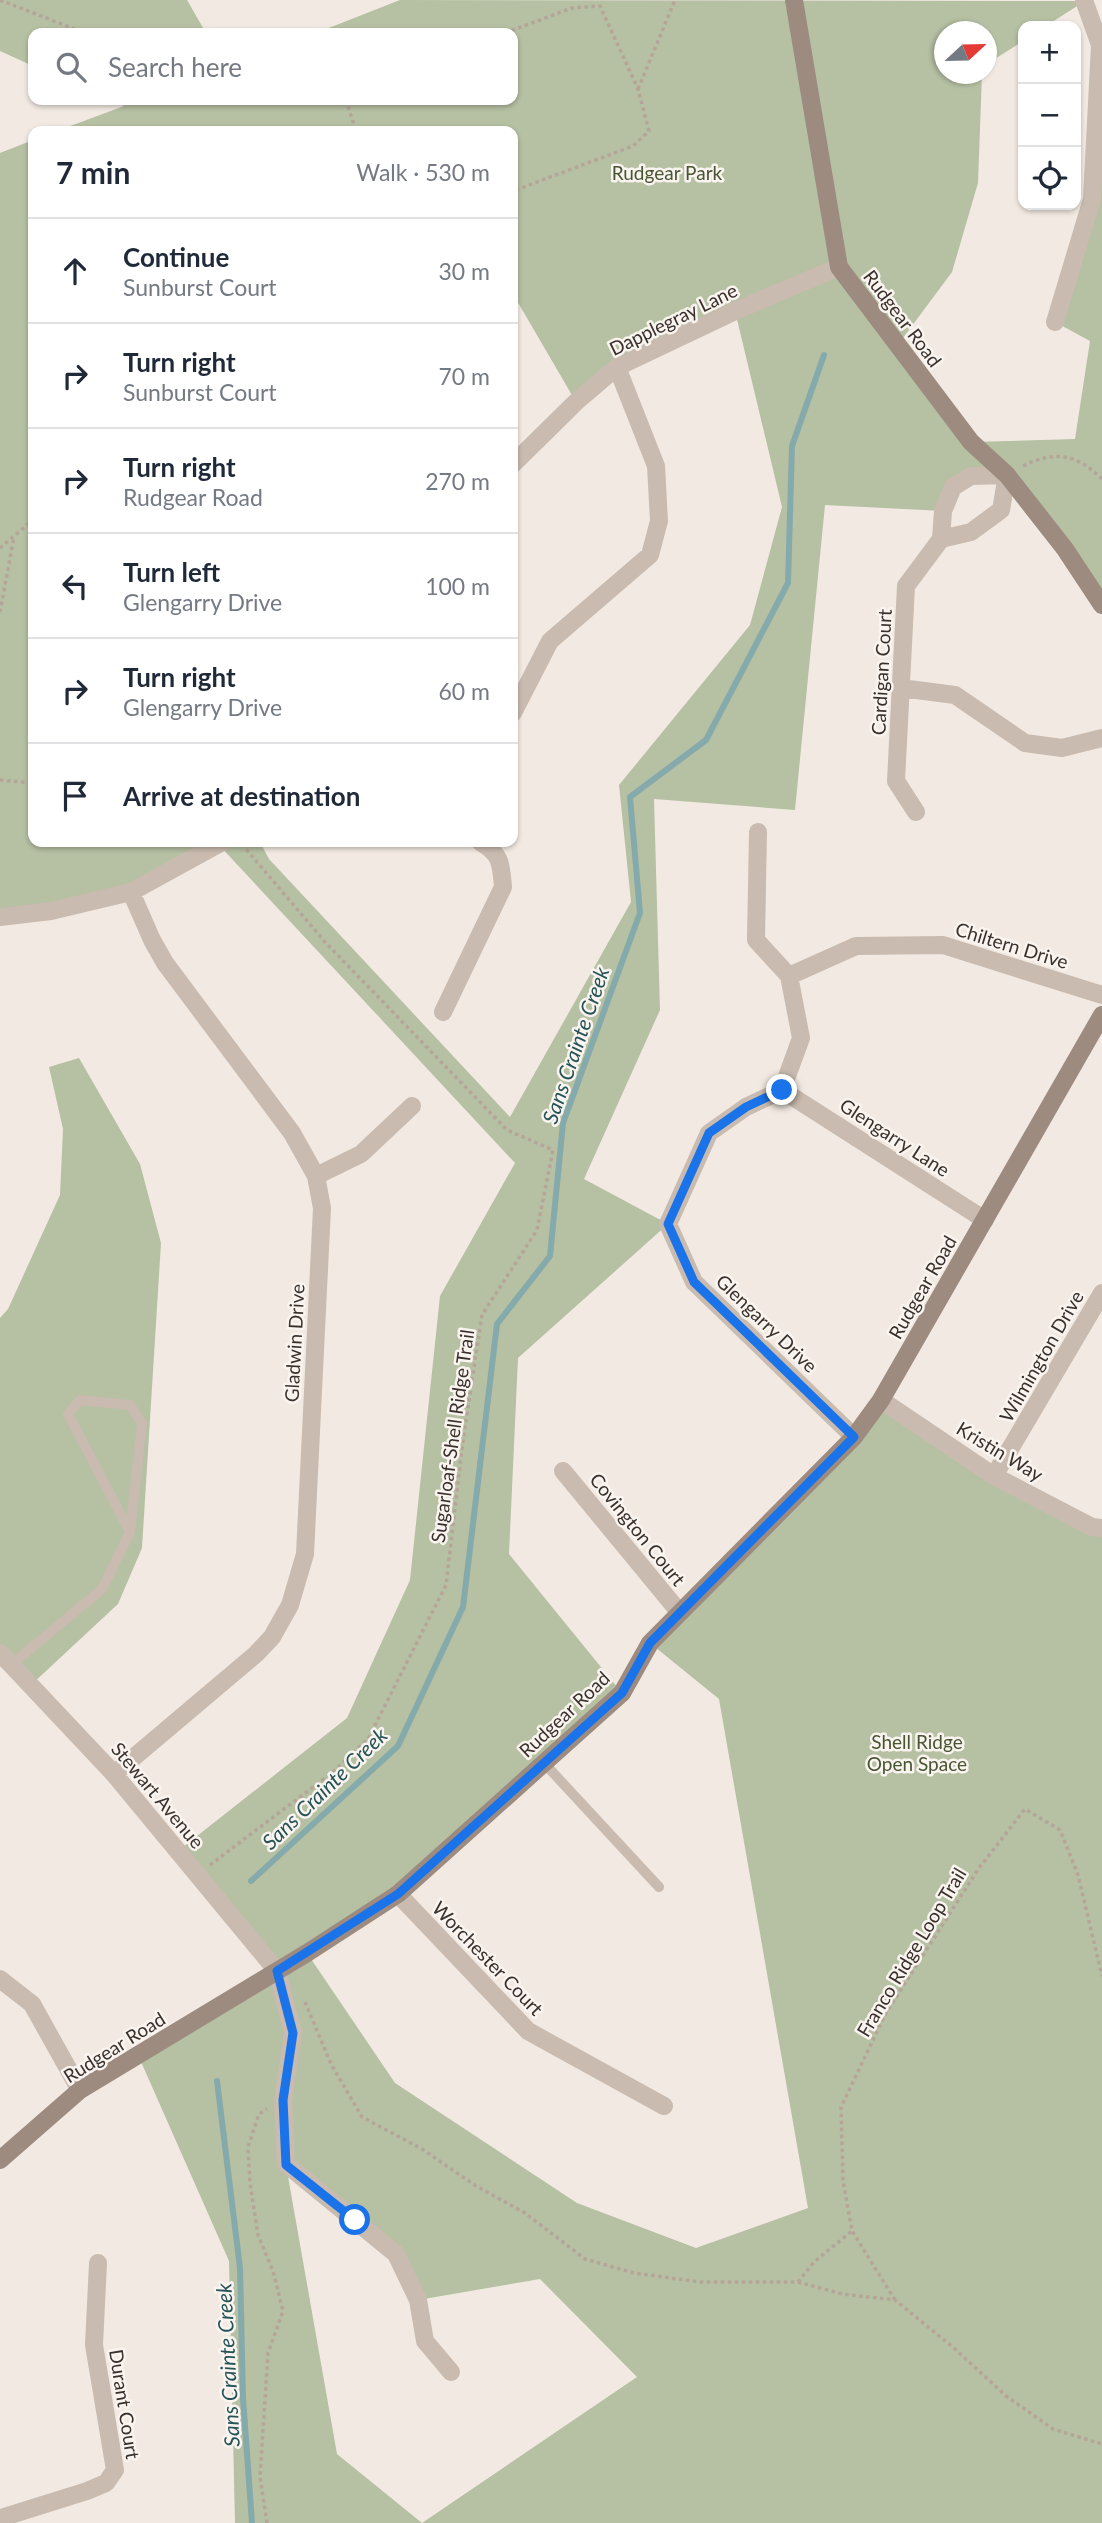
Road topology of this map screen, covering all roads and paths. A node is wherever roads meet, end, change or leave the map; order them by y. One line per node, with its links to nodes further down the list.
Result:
1 (0, 0): 5 (path)
2 (675, 0): 7 (path)
3 (794, 0): 11 (street, Rudgear Road)
4 (1084, 0): 12 (street)
5 (72, 28)
6 (518, 28): 7 (path)
7 (638, 89): 10 (path)
8 (348, 105): 9 (path)
9 (354, 126)
10 (518, 189)
11 (839, 267): 13 (street, Dapplegray Lane); 15 (street, Rudgear Road)
12 (1055, 322)
13 (617, 367): 14 (street, Dapplegray Lane); 24 (street)
14 (518, 459)
15 (1007, 475): 16 (path); 19 (street); 19 (street); 21 (street, Rudgear Road)
16 (1102, 479)
17 (28, 524): 18 (path)
18 (14, 537): 20 (path); 22 (path)
19 (941, 540): 23 (street, Cardigan Court)
20 (0, 548)
21 (1102, 605)
22 (0, 612)
23 (901, 688): 25 (street); 28 (street, Cardigan Court)
24 (518, 703)
25 (1102, 738)
26 (0, 780): 27 (path)
27 (28, 783)
28 (916, 812)
29 (758, 832): 35 (street)
30 (213, 847): 33 (street)
31 (244, 847): 54 (path, Sugarloaf-Shell Ridge Trail)
32 (489, 847): 37 (street)
33 (131, 891): 34 (street); 41 (street, Gladwin Drive)
34 (0, 917)
35 (789, 976): 36 (street, Chiltern Drive); 39 (street)
36 (1102, 995)
37 (443, 1012)
38 (1102, 1015): 42 (street, Rudgear Road)
39 (782, 1090): 42 (street, Glengarry Lane); 45 (street, Glengarry Drive)
40 (412, 1106): 41 (street)
41 (316, 1176): 53 (street, Gladwin Drive)
42 (985, 1220): 44 (street, Rudgear Road)
43 (1102, 1293): 47 (street, Wilmington Drive)
44 (881, 1400): 45 (street, Rudgear Road); 47 (street, Kristin Way)
45 (854, 1437): 50 (street, Rudgear Road)
46 (563, 1471): 50 (street, Covington Court)
47 (994, 1476): 48 (street, Kristin Way)
48 (1102, 1528)
49 (130, 1532): 49 (lane); 51 (lane)
50 (680, 1613): 52 (street, Rudgear Road)
51 (6, 1659): 53 (street, Stewart Avenue)
52 (544, 1763): 55 (lane); 56 (street, Rudgear Road)
53 (114, 1774): 54 (street, Stewart Avenue)
54 (197, 1874): 57 (street, Stewart Avenue)
55 (659, 1887)
56 (398, 1894): 57 (street, Rudgear Road); 63 (street, Worchester Court)
57 (277, 1971): 61 (street, Rudgear Road); 62 (street)
58 (1102, 1976): 65 (path, Franco Ridge Loop Trail)
59 (0, 1979): 61 (street)
60 (300, 1997): 67 (path)
61 (80, 2090): 64 (street, Rudgear Road)
62 (283, 2100): 69 (street); 72 (path)
63 (664, 2106)
64 (0, 2160)
65 (852, 2231): 67 (path); 68 (path, Franco Ridge Loop Trail)
66 (98, 2263): 71 (street, Durant Court)
67 (798, 2282): 68 (path)
68 (894, 2300): 70 (path)
69 (451, 2372)
70 (1102, 2444)
71 (3, 2515)
72 (267, 2523)

